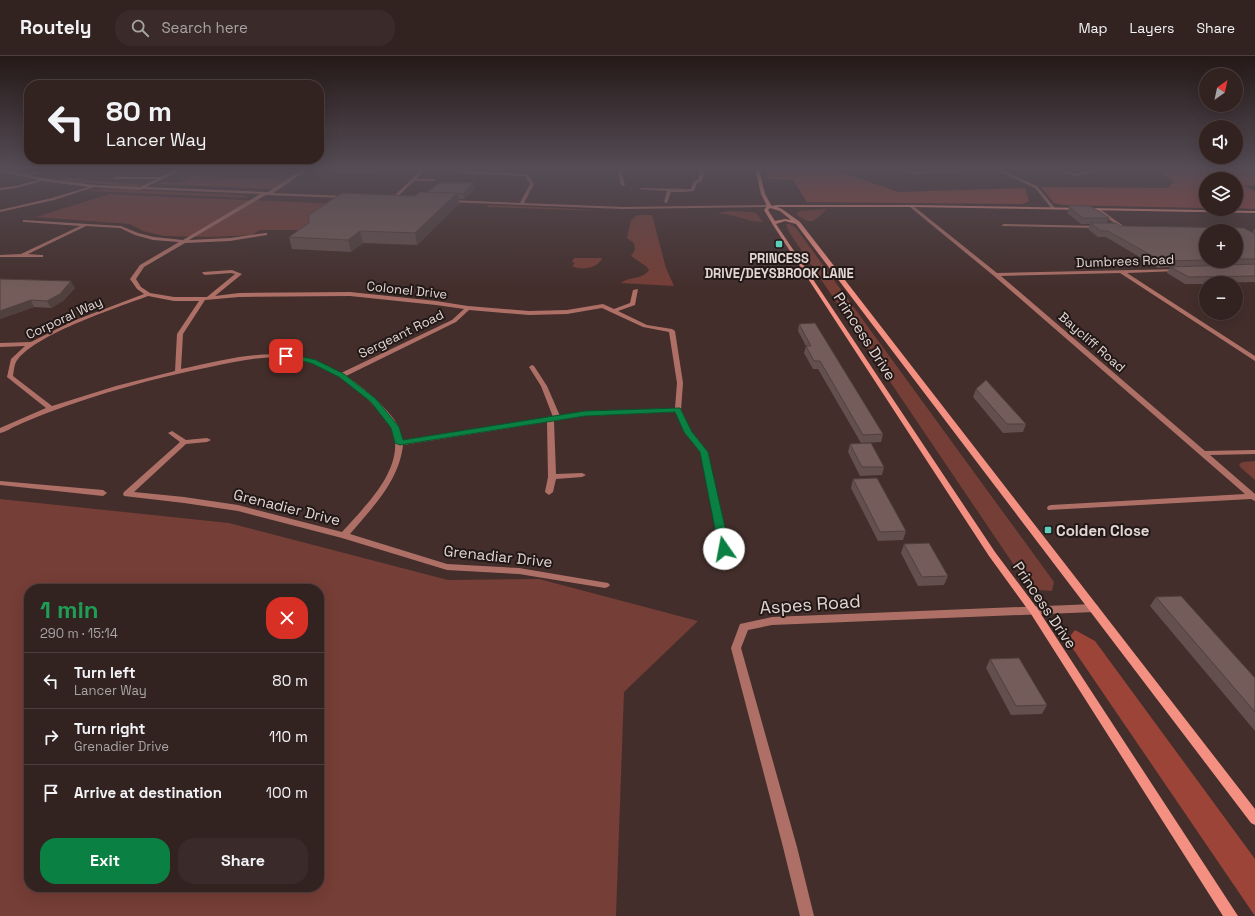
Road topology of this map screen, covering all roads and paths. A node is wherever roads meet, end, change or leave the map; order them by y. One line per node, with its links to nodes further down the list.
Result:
1 (239, 209): 18 (street)
2 (767, 209): 9 (street, Princess Drive)
3 (778, 209): 10 (street, Princess Drive)
4 (915, 209): 25 (street, Baycliff Road)
5 (1078, 209): 6 (street)
6 (1098, 210): 7 (street); 15 (street)
7 (1255, 212)
8 (25, 221): 11 (street)
9 (774, 223): 10 (street); 58 (street, Princess Drive)
10 (798, 223): 57 (street, Princess Drive)
11 (86, 225): 18 (street); 19 (street)
12 (1004, 226): 13 (street)
13 (1103, 227)
14 (1117, 228): 15 (street)
15 (1124, 228): 16 (street)
16 (1130, 228)
17 (265, 234): 18 (street)
18 (182, 241): 27 (street)
19 (22, 255): 20 (street); 21 (street)
20 (0, 256)
21 (40, 256)
22 (1182, 270): 23 (street, Dumbrees Road)
23 (1121, 272): 25 (street, Dumbrees Road); 33 (street)
24 (205, 273): 28 (street)
25 (996, 275): 46 (street, Baycliff Road)
26 (636, 290): 30 (street)
27 (148, 294): 28 (street, Colonel Drive); 31 (street, Corporal Way)
28 (206, 299): 29 (street, Colonel Drive); 35 (street)
29 (468, 308): 30 (street, Colonel Drive); 36 (street, Sergeant Road)
30 (614, 311): 38 (street)
31 (30, 344): 32 (street); 37 (street, Corporal Way)
32 (0, 345)
33 (1255, 359)
34 (532, 367): 39 (street)
35 (178, 371): 36 (street); 37 (street)
36 (341, 376): 44 (street)
37 (50, 409): 40 (street)
38 (678, 410): 39 (street); 55 (street)
39 (553, 418): 44 (street); 48 (street)
40 (0, 431)
41 (172, 433): 43 (street)
42 (207, 440): 43 (street)
43 (184, 442): 54 (street, Grenadier Drive)
44 (400, 443): 54 (street, Grenadier Drive)
45 (1255, 452): 46 (street)
46 (1203, 453): 52 (street, Baycliff Road)
47 (582, 475): 48 (street)
48 (552, 477): 50 (street)
49 (0, 483): 51 (street)
50 (549, 492)
51 (103, 493)
52 (1254, 497): 53 (street)
53 (1050, 508)
54 (344, 535): 56 (street, Grenadiar Drive)
55 (724, 549)
56 (605, 585)
57 (1094, 608): 58 (street); 59 (street, Princess Drive)
58 (1034, 611): 60 (street, Aspes Road); 61 (street, Princess Drive)
59 (1255, 819)
60 (807, 916)
61 (1231, 916)

